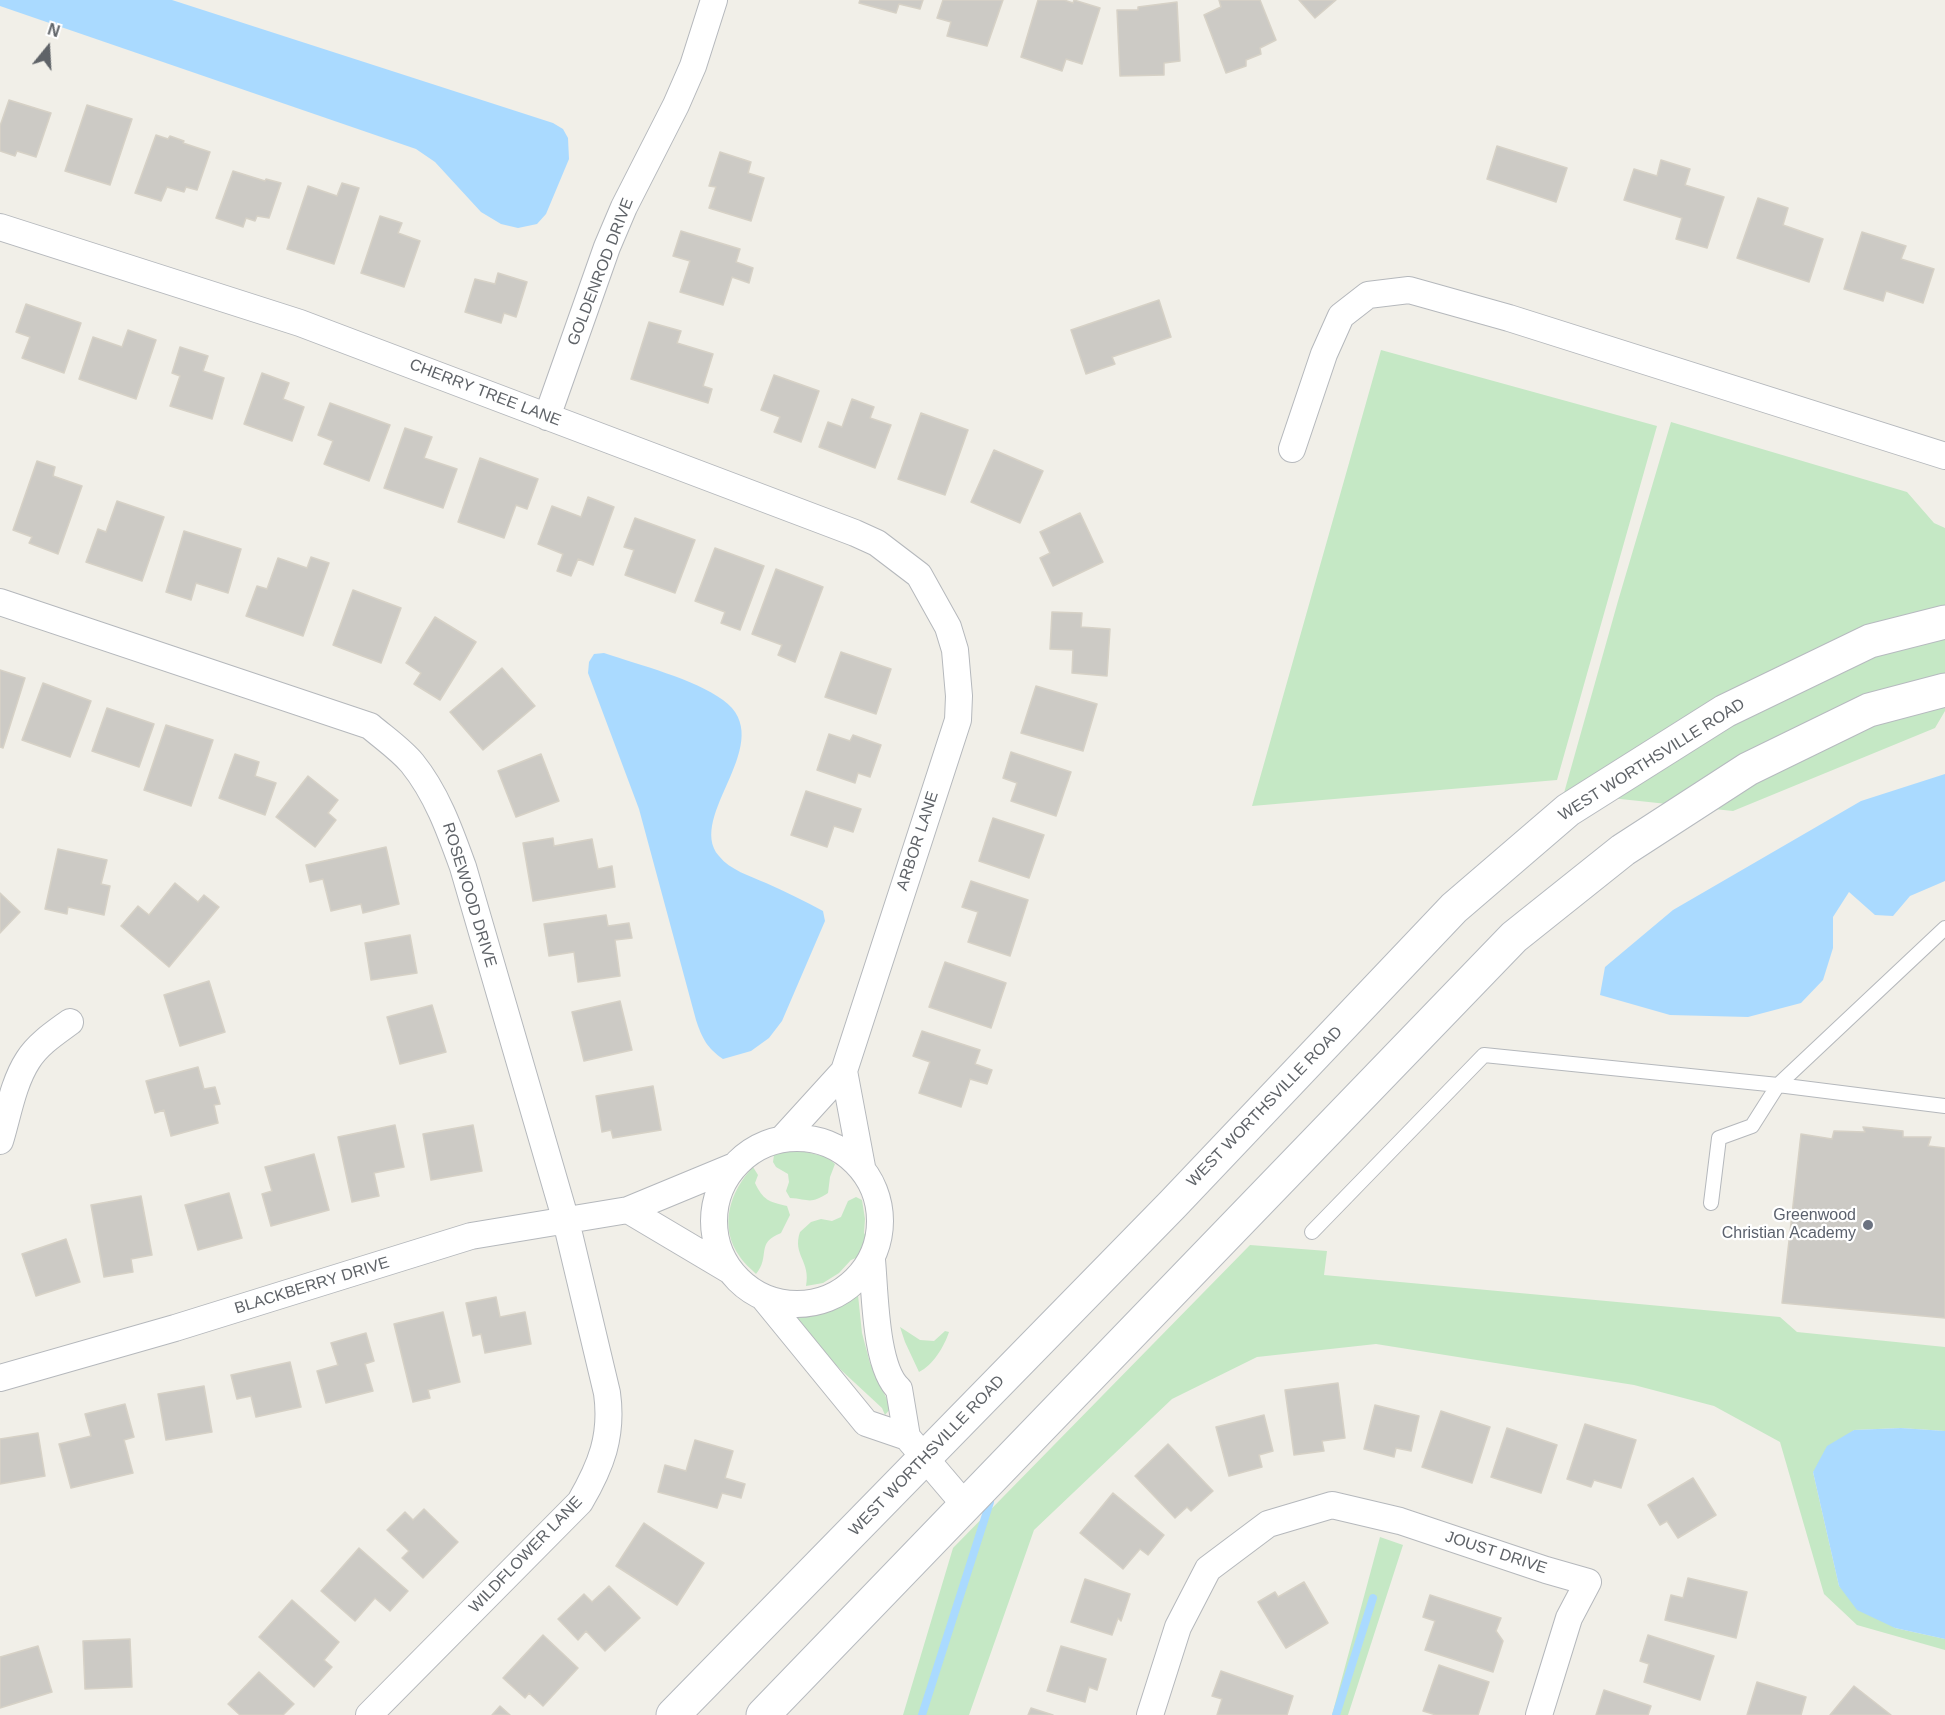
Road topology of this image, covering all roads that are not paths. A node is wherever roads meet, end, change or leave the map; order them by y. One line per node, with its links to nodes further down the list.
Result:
1 (714, 0): 3 (street, GOLDENROD DRIVE)
2 (0, 227): 3 (street, CHERRY TREE LANE)
3 (547, 417): 7 (street, CHERRY TREE LANE)
4 (1292, 449): 5 (street)
5 (1945, 456)
6 (0, 602): 21 (street, ROSEWOOD DRIVE)
7 (939, 610): 12 (street, ARBOR LANE)
8 (1945, 622): 27 (main road, WEST WORTHSVILLE ROAD)
9 (1945, 690): 28 (main road)
10 (1945, 928): 13 (lane)
11 (70, 1022): 16 (street)
12 (844, 1071): 15 (street, ARBOR LANE); 18 (street, ARBOR LANE)
13 (1778, 1085): 14 (lane); 19 (lane); 22 (lane)
14 (1945, 1106)
15 (783, 1138): 17 (street, BLACKBERRY DRIVE); 18 (street, BLACKBERRY DRIVE)
16 (0, 1141)
17 (732, 1167): 20 (street, BLACKBERRY DRIVE); 24 (street, BLACKBERRY DRIVE)
18 (861, 1167): 23 (street, BLACKBERRY DRIVE)
19 (1711, 1203)
20 (628, 1210): 21 (street, BLACKBERRY DRIVE); 24 (street, BLACKBERRY DRIVE)
21 (566, 1221): 26 (street, BLACKBERRY DRIVE); 29 (street, WILDFLOWER LANE)
22 (1312, 1232)
23 (872, 1260): 25 (street, BLACKBERRY DRIVE); 27 (street, BLACKBERRY DRIVE)
24 (729, 1270): 25 (street, BLACKBERRY DRIVE)
25 (763, 1297): 27 (street, BLACKBERRY DRIVE)
26 (0, 1378)
27 (916, 1447): 28 (street); 30 (main road, WEST WORTHSVILLE ROAD)
28 (965, 1505): 31 (main road)
29 (369, 1715)
30 (673, 1715)
31 (763, 1715)
32 (1150, 1715): 33 (street, JOUST DRIVE)
33 (1539, 1715)

